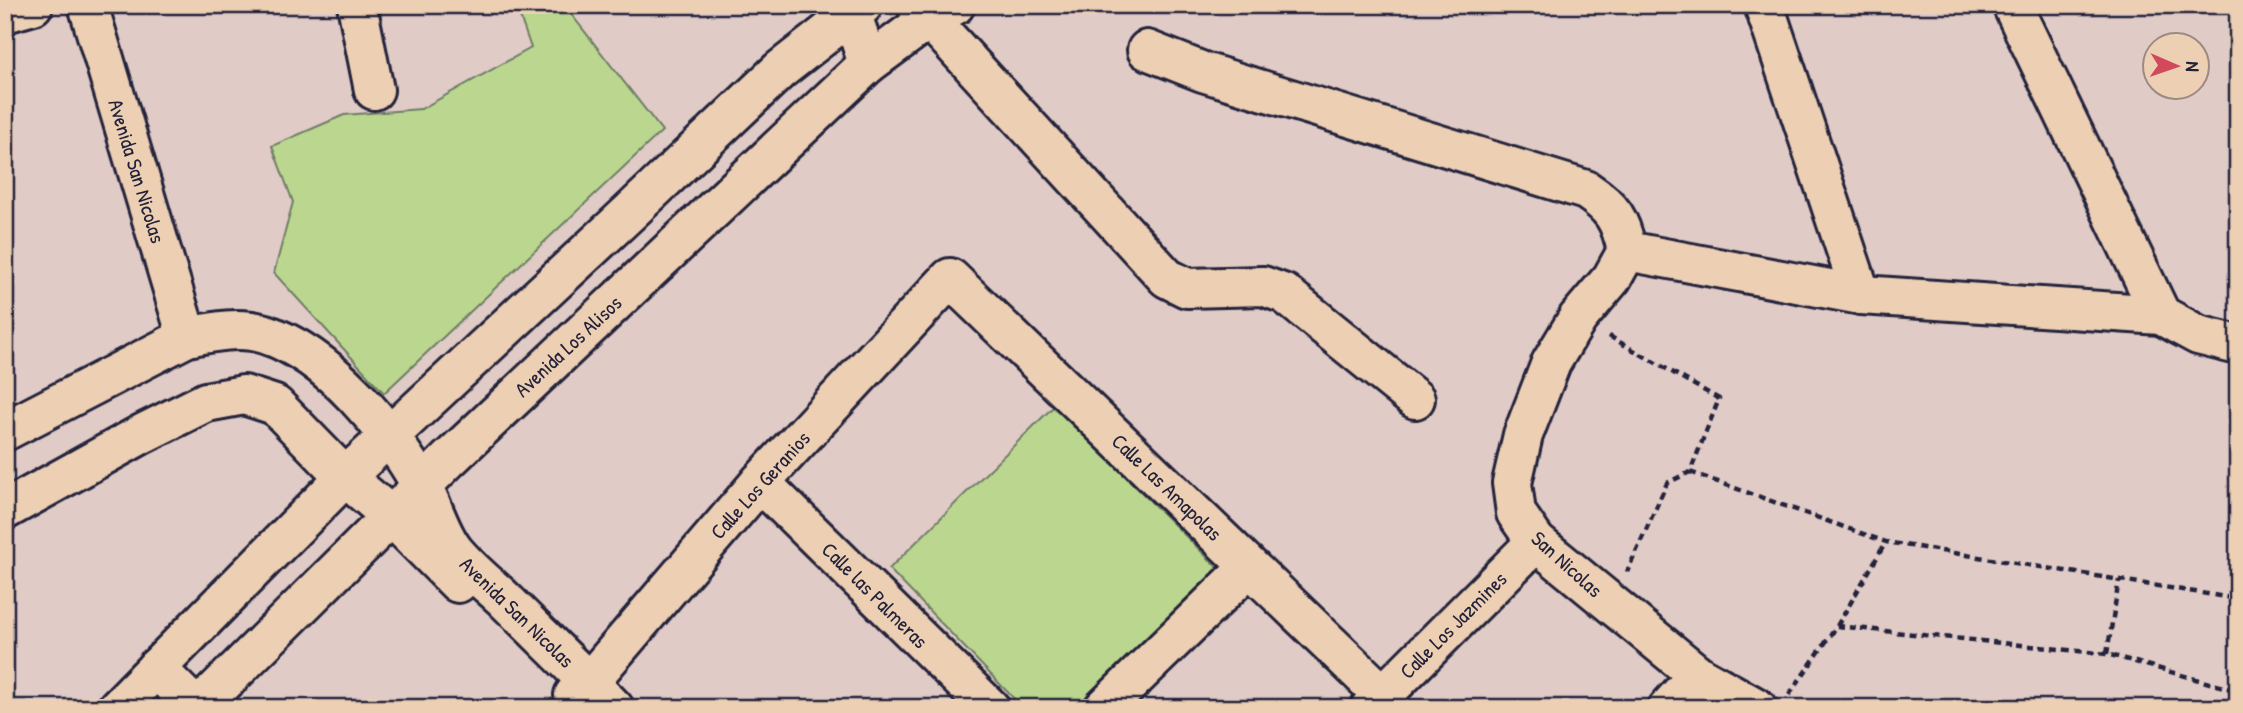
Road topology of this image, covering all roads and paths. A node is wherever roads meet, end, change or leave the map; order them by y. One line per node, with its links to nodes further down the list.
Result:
1 (33, 5): 8 (street)
2 (88, 5): 17 (street, Avenida San Nicolas)
3 (357, 5): 11 (street)
4 (1764, 5): 14 (street)
5 (2012, 5): 15 (street)
6 (854, 8): 10 (street); 21 (street)
7 (934, 10): 10 (street, Avenida Los Alisos); 19 (street)
8 (5, 13)
9 (1147, 50): 12 (street)
10 (868, 64): 23 (street, Avenida Los Alisos)
11 (374, 90)
12 (1627, 251): 14 (street); 16 (street, San Nicolas)
13 (950, 278): 25 (street, Calle Los Geranios); 32 (street, Calle Las Amapolas)
14 (1861, 295): 15 (street)
15 (2161, 315): 18 (street)
16 (1578, 318): 22 (path); 28 (street, San Nicolas)
17 (187, 337): 20 (street, Avenida San Nicolas); 21 (street, Avenida San Nicolas)
18 (2238, 345)
19 (1415, 399)
20 (5, 431)
21 (388, 436): 23 (street, Avenida San Nicolas); 24 (street)
22 (1690, 472): 29 (path); 35 (path)
23 (435, 473): 27 (street, Avenida Los Alisos); 30 (street, Avenida San Nicolas)
24 (345, 477): 26 (street, Avenida San Nicolas); 27 (street, Avenida San Nicolas); 38 (street)
25 (761, 481): 41 (street, Calle Los Geranios); 46 (street, Calle las Palmeras)
26 (5, 510)
27 (390, 515): 30 (street, Avenida San Nicolas); 31 (street, Avenida Los Alisos)
28 (1536, 542): 35 (street, San Nicolas); 42 (street, Calle Los Jazmines)
29 (1886, 542): 33 (path); 36 (path)
30 (445, 557): 31 (street); 41 (street, Avenida San Nicolas)
31 (343, 562): 45 (street, Avenida Los Alisos)
32 (1249, 567): 42 (street, Calle Las Amapolas); 47 (street)
33 (2119, 580): 34 (path); 37 (path)
34 (2238, 598)
35 (1612, 603): 39 (street, San Nicolas)
36 (1837, 626): 37 (path); 43 (path)
37 (2106, 654): 40 (path)
38 (156, 668): 44 (street); 45 (street)
39 (1698, 676): 43 (street, San Nicolas); 48 (street)
40 (2238, 691)
41 (591, 698)
42 (1377, 702)
43 (1772, 703)
44 (117, 708)
45 (197, 708)
46 (990, 708)
47 (1104, 708)
48 (1668, 708)

